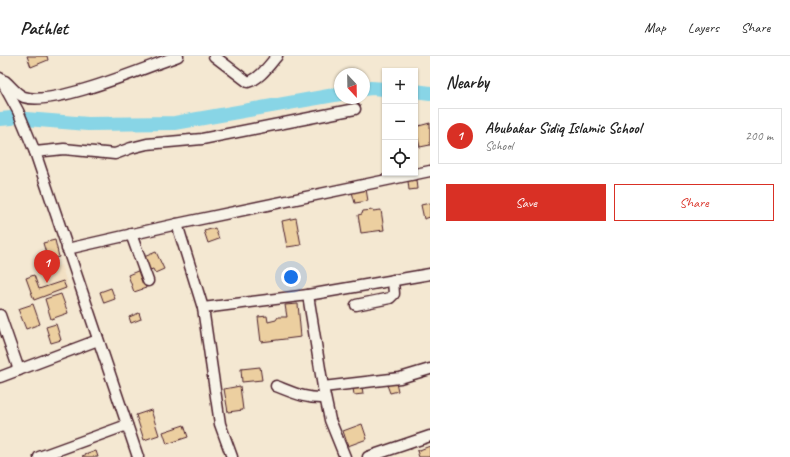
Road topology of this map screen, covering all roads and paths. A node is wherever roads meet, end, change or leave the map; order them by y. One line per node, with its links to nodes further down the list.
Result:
1 (178, 56): 4 (street)
2 (214, 56): 3 (street)
3 (277, 56)
4 (0, 77): 6 (street)
5 (355, 109): 6 (street)
6 (35, 152): 10 (street)
7 (430, 171): 8 (street)
8 (177, 224): 9 (street); 16 (street)
9 (131, 234): 10 (street); 13 (street)
10 (67, 249): 18 (street)
11 (430, 274): 12 (street)
12 (393, 280): 14 (street); 15 (street)
13 (148, 281)
14 (308, 295): 16 (street); 23 (street)
15 (356, 305)
16 (202, 308): 29 (street)
17 (0, 316): 20 (street)
18 (98, 340): 20 (street); 25 (street)
19 (430, 369): 23 (street)
20 (19, 370): 21 (street)
21 (0, 377)
22 (276, 386): 24 (street)
23 (323, 387): 24 (street)
24 (325, 398): 30 (street)
25 (127, 425): 27 (street); 28 (street)
26 (430, 436): 31 (street)
27 (39, 457)
28 (138, 457)
29 (232, 457)
30 (345, 457)
31 (368, 457)

